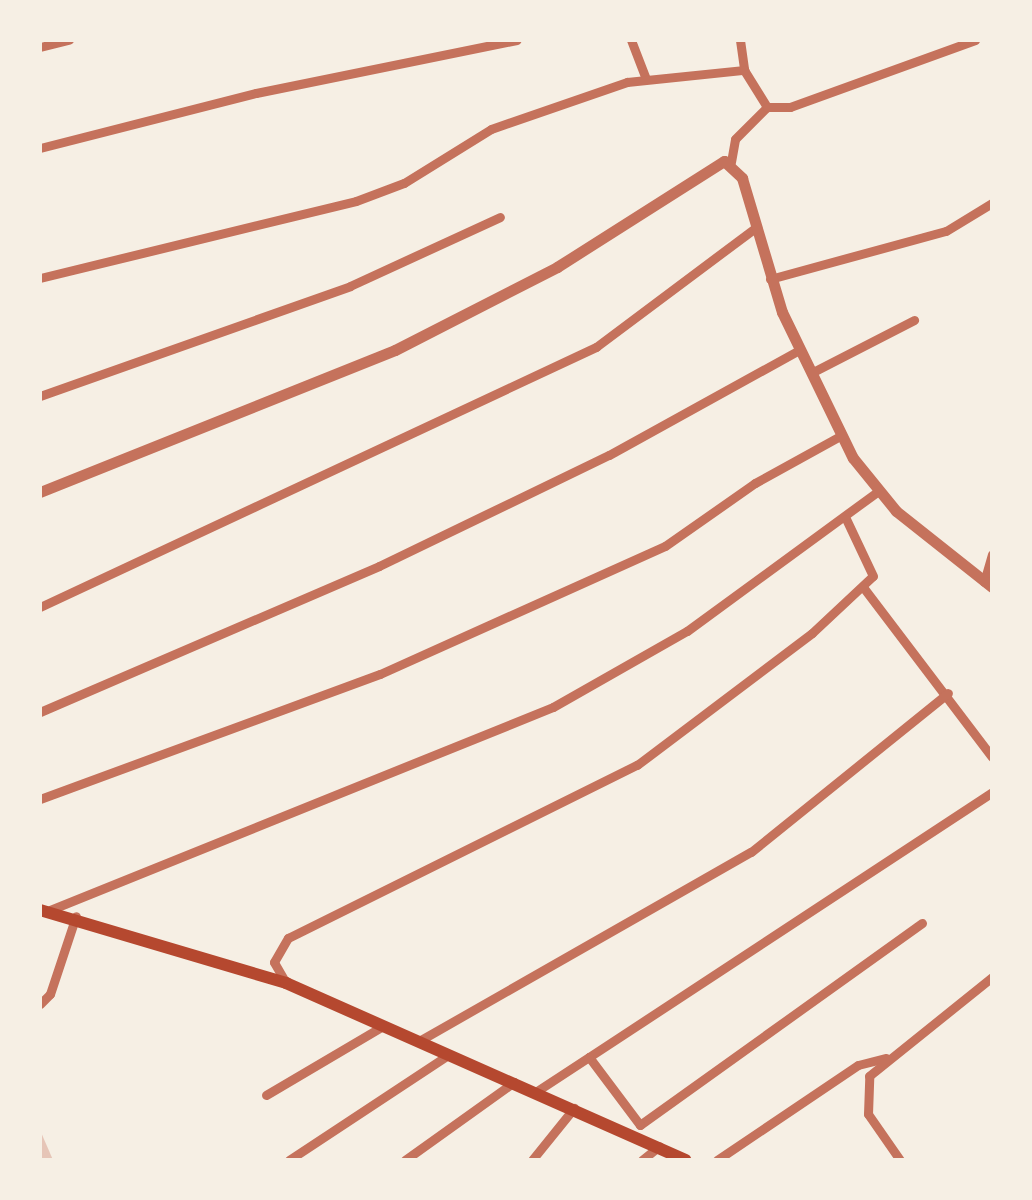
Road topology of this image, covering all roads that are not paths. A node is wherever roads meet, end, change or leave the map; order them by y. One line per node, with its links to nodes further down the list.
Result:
1 (69, 40): 6 (street)
2 (517, 40): 10 (street)
3 (631, 40): 8 (street)
4 (974, 40): 9 (street)
5 (743, 41): 7 (street)
6 (40, 47)
7 (744, 70): 8 (street); 9 (street)
8 (646, 79): 15 (street)
9 (767, 107): 11 (street)
10 (40, 148)
11 (731, 162): 14 (street); 23 (street)
12 (992, 203): 16 (street)
13 (500, 217): 20 (street)
14 (755, 228): 16 (street); 28 (street)
15 (40, 278)
16 (770, 279): 18 (street)
17 (914, 320): 19 (street)
18 (799, 350): 19 (street); 30 (street)
19 (811, 373): 21 (street)
20 (40, 396)
21 (840, 436): 22 (street); 33 (street)
22 (878, 491): 24 (street); 26 (street)
23 (40, 492)
24 (846, 519): 27 (street); 34 (street)
25 (992, 554): 26 (street)
26 (988, 584)
27 (862, 587): 29 (street); 38 (street)
28 (40, 607)
29 (948, 692): 31 (street); 41 (street)
30 (40, 712)
31 (992, 757)
32 (992, 792): 43 (street)
33 (40, 799)
34 (45, 910): 35 (main road)
35 (76, 916): 38 (main road); 39 (street)
36 (922, 923): 43 (street)
37 (992, 977): 44 (street)
38 (286, 983): 40 (main road)
39 (40, 1004)
40 (383, 1026): 41 (main road); 47 (street)
41 (419, 1041): 42 (main road)
42 (448, 1054): 45 (main road); 50 (street)
43 (589, 1058): 46 (street)
44 (888, 1058): 55 (street); 56 (street)
45 (514, 1082): 46 (main road); 51 (street)
46 (537, 1092): 48 (main road)
47 (266, 1095)
48 (574, 1108): 49 (main road); 52 (street)
49 (659, 1146): 53 (street); 54 (main road)
50 (289, 1160)
51 (404, 1160)
52 (532, 1160)
53 (642, 1160)
54 (686, 1160)
55 (717, 1160)
56 (900, 1160)

